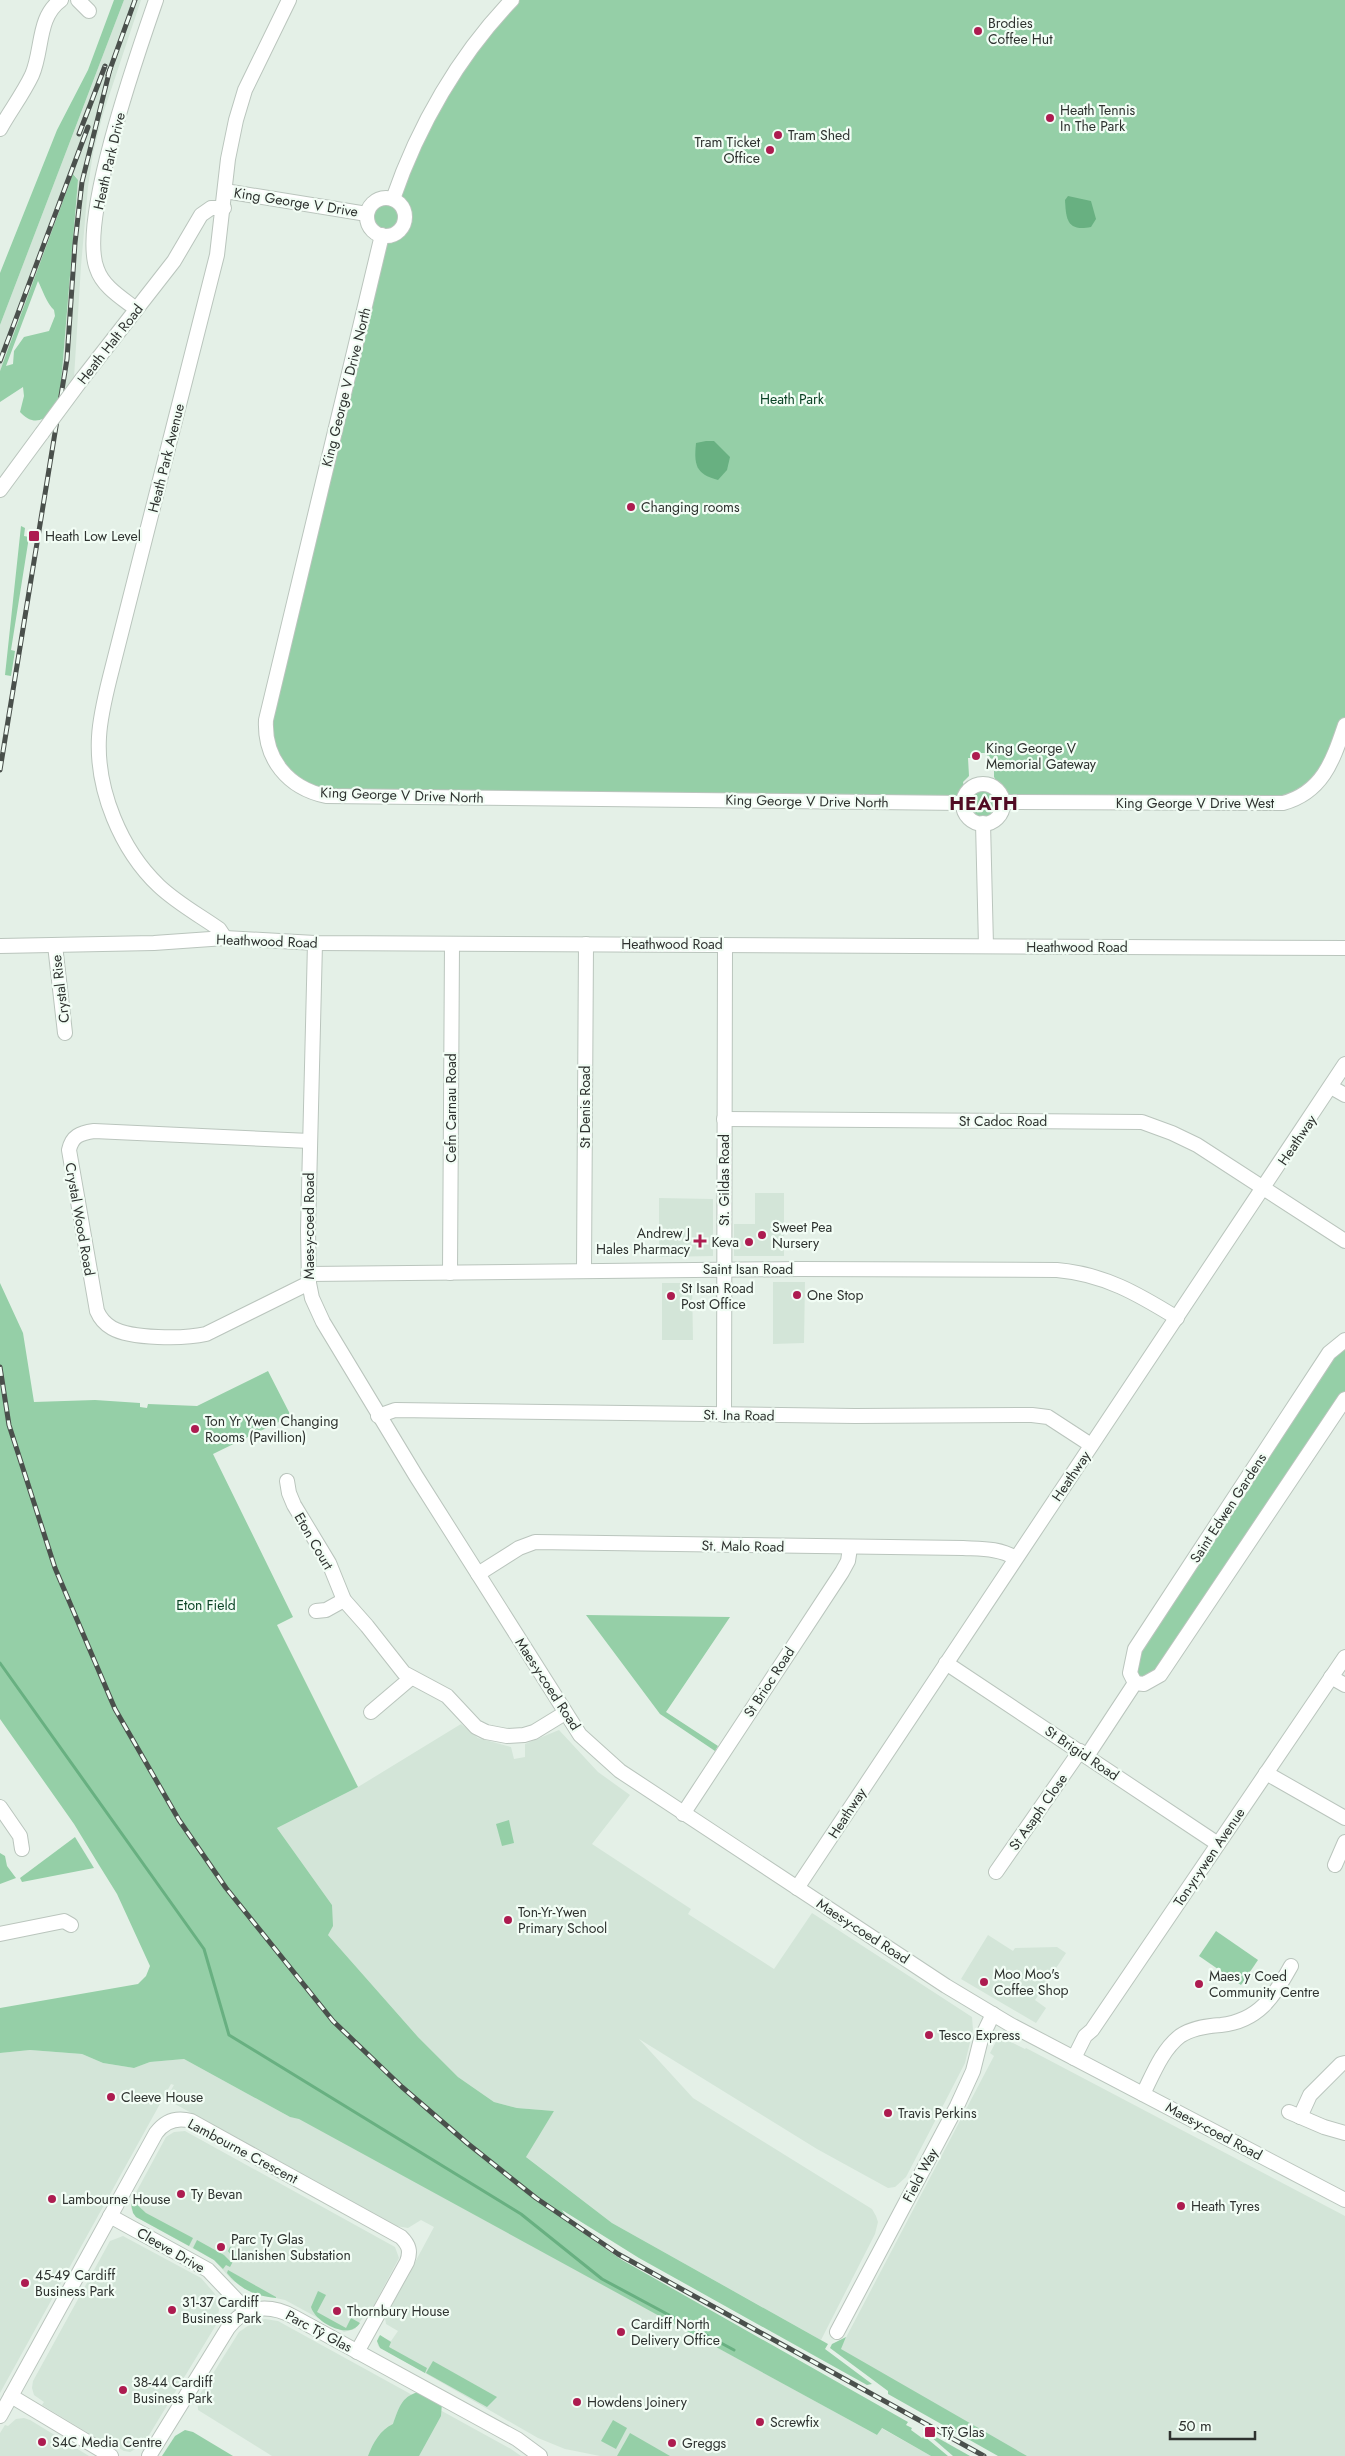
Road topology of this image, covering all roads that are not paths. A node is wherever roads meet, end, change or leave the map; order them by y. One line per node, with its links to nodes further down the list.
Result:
1 (61, 0): 7 (street)
2 (78, 0): 6 (street)
3 (156, 0): 13 (street, Heath Park Drive)
4 (289, 0): 8 (street, Heath Park Avenue)
5 (512, 0): 9 (street)
6 (89, 11)
7 (0, 129)
8 (225, 191): 10 (street, Heath Park Avenue); 11 (street, King George V Drive)
9 (393, 198): 11 (street); 12 (street)
10 (224, 208): 13 (street, Heath Halt Road); 19 (street, Heath Park Avenue)
11 (367, 214): 12 (street)
12 (382, 235): 17 (street, King George V Drive North)
13 (136, 310): 14 (street, Heath Halt Road, bridge)
14 (0, 490)
15 (1345, 725): 16 (street, King George V Drive West)
16 (1002, 802): 17 (street); 18 (street)
17 (963, 803): 18 (street)
18 (983, 823): 26 (street)
19 (225, 938): 20 (street, Heathwood Road); 23 (street, Heathwood Road)
20 (315, 943): 21 (street, Heathwood Road); 33 (street, Maes-y-coed Road)
21 (452, 944): 22 (street, Heathwood Road); 38 (street, Cefn Carnau Road)
22 (586, 944): 24 (street, Heathwood Road); 37 (street, St Denis Road)
23 (55, 945): 25 (street, Heathwood Road); 28 (street, Crystal Rise)
24 (725, 945): 26 (street, Heathwood Road); 32 (street, St. Gildas Road)
25 (0, 946)
26 (986, 946): 27 (street, Heathwood Road)
27 (1345, 948)
28 (65, 1033)
29 (1345, 1064): 30 (street, Heathway)
30 (1331, 1087): 31 (street); 34 (street, Heathway)
31 (1345, 1095)
32 (724, 1119): 34 (street, St Cadoc Road); 36 (street, St. Gildas Road)
33 (310, 1140): 39 (street, Maes-y-coed Road); 39 (street, Crystal Wood Road)
34 (1264, 1189): 35 (street, St Cadoc Road); 40 (street, Heathway)
35 (1345, 1241)
36 (724, 1269): 37 (street, Saint Isan Road); 40 (street, Saint Isan Road); 43 (street, St. Gildas Road)
37 (584, 1270): 38 (street, Saint Isan Road)
38 (450, 1272): 39 (street, Saint Isan Road)
39 (308, 1278): 44 (street, Maes-y-coed Road)
40 (1177, 1318): 45 (street, Heathway)
41 (1345, 1340): 56 (street, Saint Edwen Gardens)
42 (1345, 1399): 56 (street)
43 (724, 1415): 44 (street, St. Ina Road); 45 (street, St. Ina Road)
44 (378, 1416): 49 (street, Maes-y-coed Road)
45 (1091, 1445): 48 (street, Heathway)
46 (287, 1480): 50 (street, Eton Court)
47 (850, 1548): 48 (street, St. Malo Road); 49 (street, St. Malo Road); 63 (street, St Brioc Road)
48 (1015, 1558): 53 (street, Heathway)
49 (478, 1574): 59 (street, Maes-y-coed Road)
50 (344, 1600): 51 (street); 55 (street, Eton Court)
51 (316, 1610)
52 (1345, 1657): 54 (street, Ton-yr-ywen Avenue)
53 (946, 1663): 60 (street, St Brigid Road); 70 (street, Heathway)
54 (1331, 1677): 57 (street); 61 (street, Ton-yr-ywen Avenue)
55 (411, 1678): 58 (street); 59 (street, Eton Court)
56 (1135, 1683): 60 (street)
57 (1345, 1685)
58 (371, 1712)
59 (565, 1713): 63 (street, Maes-y-coed Road)
60 (1084, 1753): 66 (street, St Brigid Road); 69 (street, St Asaph Close)
61 (1266, 1773): 64 (street); 66 (street, Ton-yr-ywen Avenue)
62 (0, 1807): 67 (street)
63 (683, 1814): 70 (street, Maes-y-coed Road)
64 (1345, 1818)
65 (1345, 1842): 68 (street)
66 (1218, 1844): 75 (street, Ton-yr-ywen Avenue)
67 (22, 1849)
68 (1335, 1865)
69 (996, 1872)
70 (797, 1888): 74 (street, Maes-y-coed Road)
71 (71, 1925): 72 (street)
72 (0, 1934)
73 (1291, 1966): 77 (street)
74 (993, 2014): 75 (street, Maes-y-coed Road); 82 (street, Field Way)
75 (1074, 2058): 77 (street, Maes-y-coed Road)
76 (1345, 2063): 78 (street)
77 (1143, 2094): 79 (street, Maes-y-coed Road)
78 (1345, 2133)
79 (1345, 2200)
80 (110, 2216): 81 (street, Cleeve Drive); 83 (street, Lambourne Crescent); 84 (street, Lambourne Crescent)
81 (248, 2311): 83 (street, Parc Tŷ Glas); 87 (street)
82 (837, 2332)
83 (357, 2352): 88 (street, Parc Tŷ Glas)
84 (11, 2396): 85 (street, Lambourne Crescent); 86 (street)
85 (0, 2416)
86 (111, 2456)
87 (149, 2456)
88 (540, 2456)

